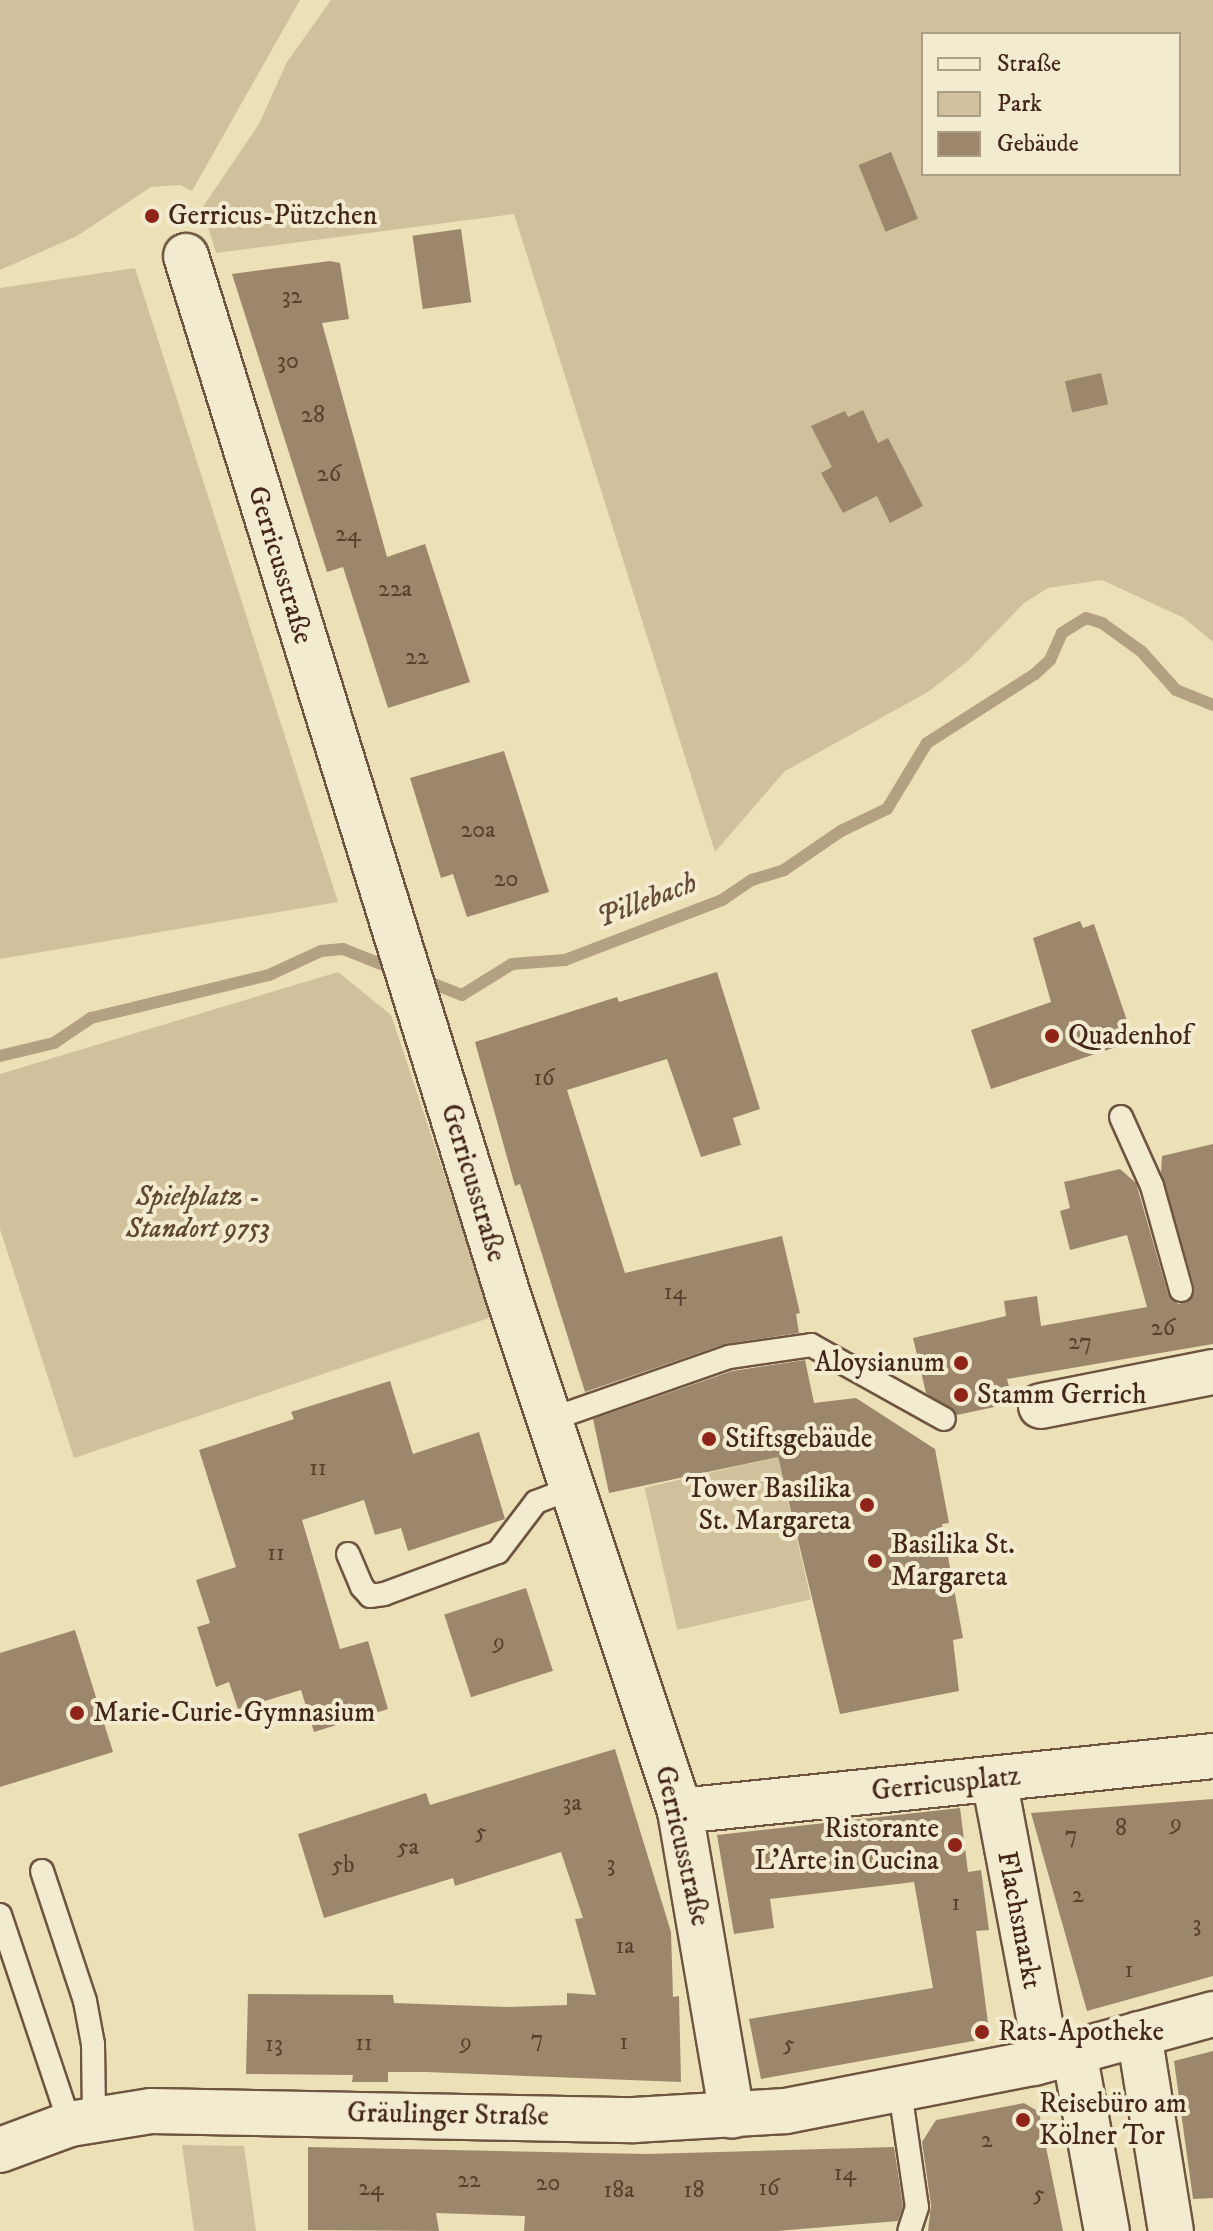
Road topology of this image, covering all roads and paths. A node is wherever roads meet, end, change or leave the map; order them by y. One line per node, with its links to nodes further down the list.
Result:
1 (186, 256): 7 (street, Gerricusstraße)
2 (1121, 1117): 3 (lane)
3 (1181, 1290)
4 (1200, 1365): 5 (street)
5 (1041, 1406)
6 (944, 1419): 7 (lane)
7 (549, 1420): 8 (street, Gerricusstraße)
8 (572, 1488): 9 (lane); 12 (street, Gerricusstraße)
9 (348, 1554)
10 (1213, 1756): 11 (street, Gerricusplatz)
11 (994, 1779): 12 (street, Gerricusplatz); 17 (street, Flachsmarkt)
12 (680, 1811): 21 (street, Gerricusstraße)
13 (42, 1871): 22 (lane)
14 (0, 1915): 22 (lane)
15 (1213, 2014): 16 (street, Gräulinger Straße)
16 (1139, 2034): 17 (street, Gräulinger Straße); 19 (street)
17 (1060, 2056): 18 (street, Gräulinger Straße); 20 (street, Flachsmarkt)
18 (915, 2088): 21 (street, Gräulinger Straße); 25 (lane)
19 (1158, 2101): 20 (street); 24 (street)
20 (1085, 2112): 24 (street, Flachsmarkt)
21 (732, 2116): 22 (street, Gräulinger Straße)
22 (82, 2122): 23 (street, Gräulinger Straße)
23 (0, 2150)
24 (1140, 2172): 26 (street); 27 (street)
25 (909, 2231)
26 (1107, 2231)
27 (1171, 2231)

